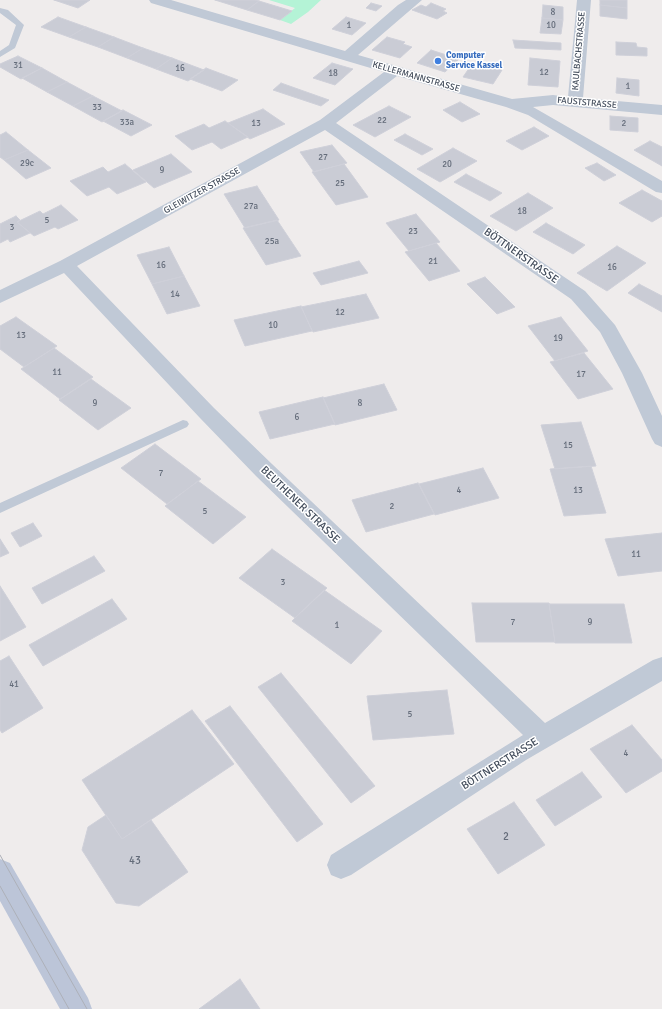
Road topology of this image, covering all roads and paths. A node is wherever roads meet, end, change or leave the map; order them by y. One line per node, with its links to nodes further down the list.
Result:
1 (156, 0): 6 (street, KELLERMANNSTRASSE)
2 (415, 0): 6 (street)
3 (584, 0): 8 (street, KAULBACHSTRASSE)
4 (0, 10): 5 (lane)
5 (0, 55)
6 (348, 56): 7 (street, KELLERMANNSTRASSE)
7 (395, 71): 9 (street, KELLERMANNSTRASSE); 11 (street, GLEIWITZER STRASSE)
8 (575, 101): 9 (street, FAUSTSTRASSE); 10 (street, FAUSTSTRASSE)
9 (511, 104): 12 (street, KELLERMANNSTRASSE)
10 (662, 110)
11 (326, 123): 13 (street, GLEIWITZER STRASSE); 16 (street, BÖTTNERSTRASSE)
12 (662, 188)
13 (66, 265): 14 (street, GLEIWITZER STRASSE); 19 (street, BEUTHENER STRASSE)
14 (0, 297)
15 (183, 424): 17 (lane)
16 (662, 438)
17 (0, 508)
18 (662, 668): 19 (street, BÖTTNERSTRASSE)
19 (542, 737): 20 (street, BÖTTNERSTRASSE)
20 (341, 865)
21 (0, 873): 22 (main road)
22 (77, 1009)

